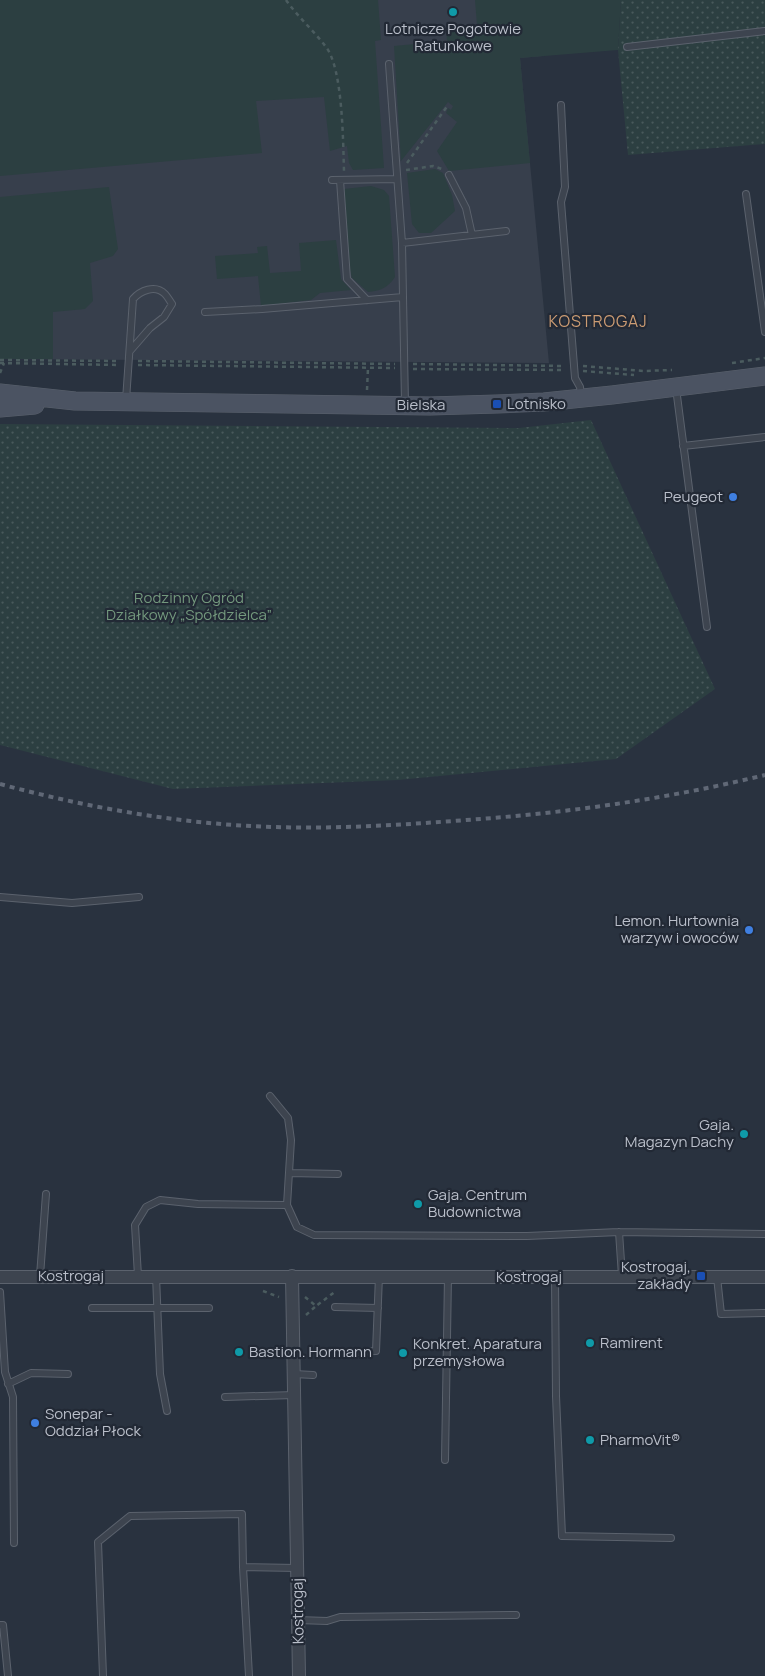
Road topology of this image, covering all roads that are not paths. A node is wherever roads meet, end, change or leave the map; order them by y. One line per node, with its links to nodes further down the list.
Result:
1 (765, 31): 2 (lane)
2 (626, 47)
3 (389, 64): 6 (lane)
4 (561, 105): 21 (lane)
5 (449, 175): 11 (lane)
6 (397, 179): 8 (lane); 12 (lane)
7 (332, 180): 8 (lane)
8 (342, 180): 14 (lane)
9 (746, 194): 16 (lane)
10 (506, 231): 11 (lane)
11 (472, 235): 12 (lane)
12 (402, 243): 13 (lane)
13 (403, 296): 14 (lane); 24 (lane)
14 (367, 300): 15 (lane)
15 (205, 312)
16 (765, 332)
17 (130, 351): 17 (lane); 23 (lane)
18 (765, 376): 19 (main road, Bielska)
19 (676, 388): 21 (main road, Bielska); 27 (lane)
20 (0, 393): 22 (main road, Bielska)
21 (582, 398): 24 (main road, Bielska)
22 (75, 401): 23 (main road, Bielska); 25 (main road, Bielska)
23 (126, 401): 24 (main road, Bielska)
24 (405, 405)
25 (0, 408)
26 (765, 437): 27 (lane)
27 (683, 446): 28 (lane)
28 (707, 627)
29 (0, 897): 30 (lane)
30 (140, 897)
31 (270, 1096): 32 (lane)
32 (289, 1173): 33 (lane); 35 (lane)
33 (338, 1174)
34 (46, 1194): 38 (lane)
35 (287, 1205): 36 (lane); 39 (lane)
36 (619, 1232): 37 (lane); 44 (lane)
37 (765, 1234)
38 (40, 1276): 39 (street, Kostrogaj); 45 (street, Kostrogaj)
39 (138, 1276): 40 (street, Kostrogaj)
40 (156, 1276): 41 (street, Kostrogaj); 52 (lane)
41 (292, 1276): 42 (street, Kostrogaj); 58 (street, Kostrogaj)
42 (379, 1276): 43 (street, Kostrogaj); 54 (lane)
43 (448, 1276): 46 (street, Kostrogaj); 64 (lane)
44 (622, 1276): 46 (street, Kostrogaj); 47 (street, Kostrogaj)
45 (0, 1277)
46 (555, 1277): 65 (lane)
47 (717, 1277): 48 (street, Kostrogaj); 55 (lane)
48 (765, 1277)
49 (0, 1292): 60 (lane)
50 (335, 1307): 54 (lane)
51 (92, 1308): 52 (lane)
52 (157, 1308): 53 (lane); 63 (lane)
53 (209, 1308)
54 (378, 1308): 56 (lane)
55 (765, 1313)
56 (334, 1353)
57 (68, 1374): 60 (lane)
58 (294, 1374): 59 (lane); 61 (street, Kostrogaj)
59 (313, 1375)
60 (8, 1384): 66 (lane)
61 (294, 1395): 62 (lane); 68 (street, Kostrogaj)
62 (225, 1397)
63 (168, 1412)
64 (445, 1460)
65 (671, 1538)
66 (14, 1543)
67 (243, 1567): 68 (lane); 73 (lane); 74 (lane)
68 (297, 1568): 70 (street, Kostrogaj)
69 (516, 1615): 70 (lane)
70 (298, 1620): 75 (street, Kostrogaj)
71 (0, 1625): 72 (lane)
72 (8, 1676)
73 (102, 1676)
74 (249, 1676)
75 (299, 1676)

